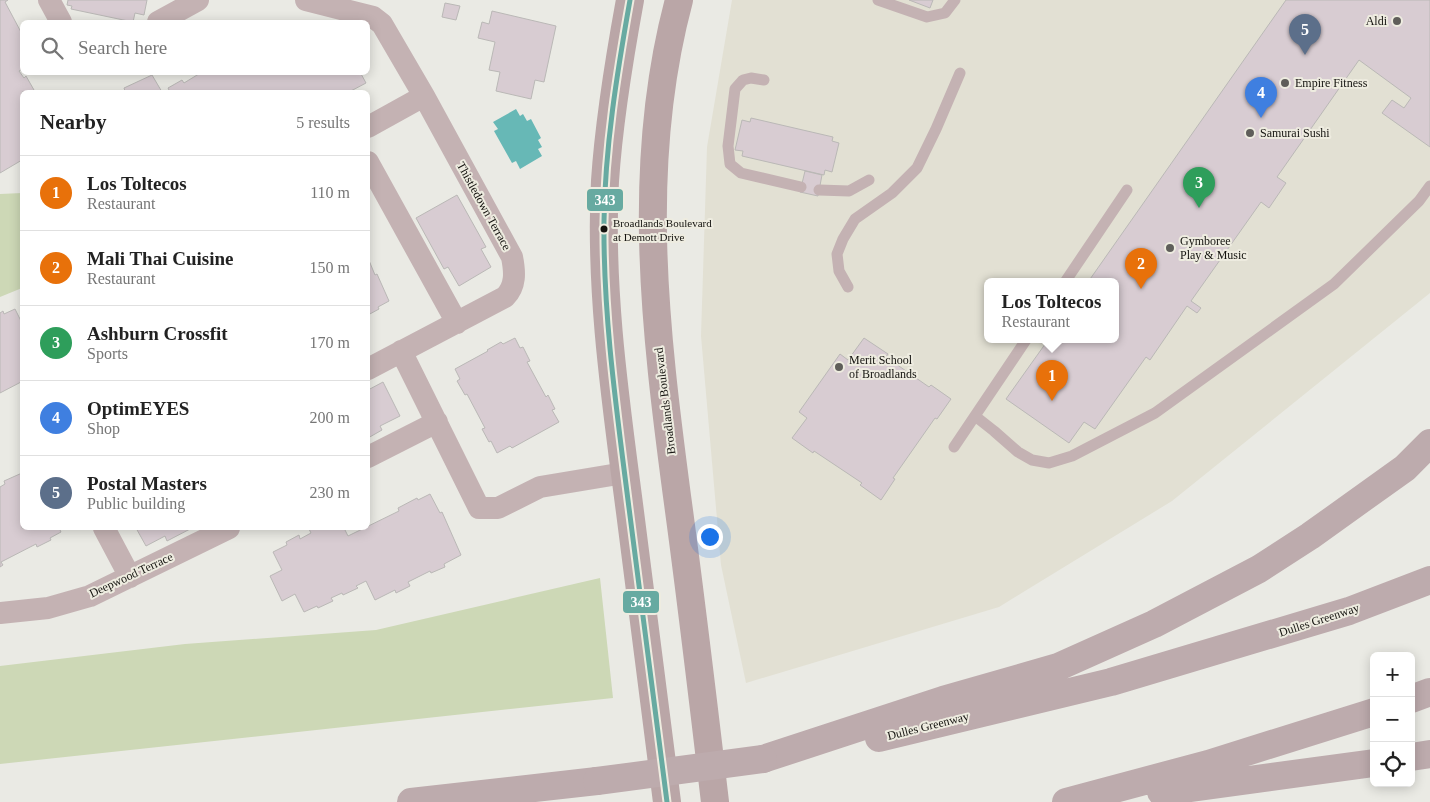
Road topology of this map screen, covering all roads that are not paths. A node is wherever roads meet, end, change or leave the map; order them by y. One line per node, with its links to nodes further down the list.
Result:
1 (49, 0): 9 (street)
2 (198, 0): 10 (street)
3 (306, 0): 8 (street, Thistledown Terrace)
4 (630, 0): 32 (main road)
5 (679, 0): 47 (main road, Broadlands Boulevard)
6 (878, 0): 7 (lane)
7 (955, 0)
8 (343, 4): 13 (street, Thistledown Terrace)
9 (61, 20)
10 (162, 20)
11 (960, 73): 22 (lane)
12 (764, 80): 18 (lane)
13 (424, 96): 14 (street); 23 (street, Thistledown Terrace)
14 (370, 126)
15 (370, 166): 23 (street)
16 (869, 180): 19 (lane)
17 (1430, 186): 27 (lane)
18 (801, 187)
19 (819, 190)
20 (1127, 190): 21 (lane)
21 (1068, 278)
22 (848, 286)
23 (457, 323): 25 (street, Thistledown Terrace)
24 (1024, 343): 27 (lane)
25 (401, 352): 26 (street, Thistledown Terrace); 28 (street)
26 (370, 368)
27 (975, 416): 30 (lane)
28 (437, 422): 31 (street); 32 (street)
29 (1430, 443): 43 (highway)
30 (954, 447)
31 (370, 456)
32 (624, 473): 46 (main road)
33 (105, 530): 35 (street)
34 (225, 530): 35 (street, Deepwood Terrace)
35 (130, 577): 37 (street, Deepwood Terrace)
36 (1430, 580): 43 (highway, Dulles Greenway)
37 (0, 613)
38 (1430, 692): 39 (highway)
39 (1415, 698)
40 (1370, 713): 48 (highway)
41 (1430, 754): 42 (highway)
42 (1415, 756)
43 (763, 759): 45 (highway, Dulles Greenway, bridge)
44 (1370, 764): 49 (highway)
45 (411, 802)
46 (667, 802)
47 (715, 802)
48 (1066, 802)
49 (1085, 802)

